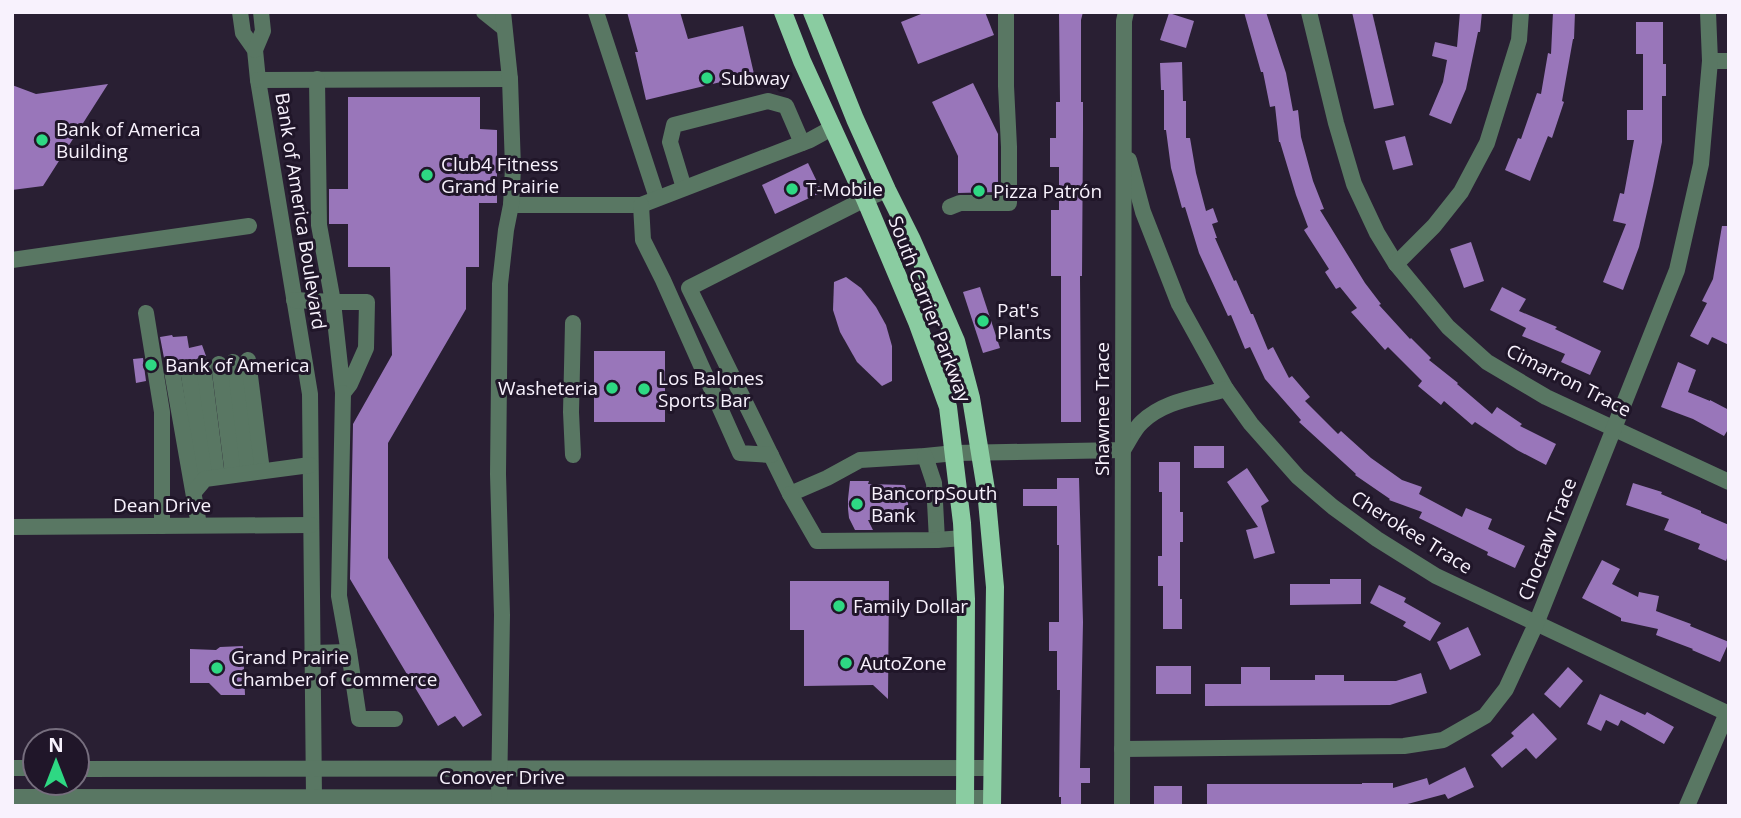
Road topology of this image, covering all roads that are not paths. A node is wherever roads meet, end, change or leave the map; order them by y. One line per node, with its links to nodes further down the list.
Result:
1 (240, 12): 13 (street, Bank of America Boulevard)
2 (261, 12): 13 (street, Bank of America Boulevard)
3 (484, 12): 12 (street)
4 (596, 12): 24 (street)
5 (783, 12): 19 (main road, South Carrier Parkway)
6 (812, 12): 23 (main road, South Carrier Parkway)
7 (1006, 12): 28 (street)
8 (1126, 12): 20 (street, Shawnee Trace)
9 (1308, 12): 31 (street, Cimarron Trace)
10 (1521, 12): 31 (street)
11 (1708, 12): 14 (street, Choctaw Trace)
12 (504, 20): 17 (street)
13 (255, 50): 18 (street, Bank of America Boulevard)
14 (1710, 61): 15 (street); 41 (street, Choctaw Trace)
15 (1729, 61)
16 (317, 79): 17 (street); 18 (street); 35 (street)
17 (510, 79): 26 (street)
18 (258, 80): 34 (street, Bank of America Boulevard)
19 (832, 128): 21 (street); 25 (main road, South Carrier Parkway)
20 (1124, 139): 39 (street, Cherokee Trace); 42 (street, Shawnee Trace)
21 (803, 143): 22 (street); 22 (street)
22 (684, 188): 24 (street)
23 (887, 190): 25 (street); 43 (main road, South Carrier Parkway)
24 (657, 198): 27 (street)
25 (865, 200): 32 (street); 44 (main road, South Carrier Parkway)
26 (512, 205): 27 (street); 70 (street)
27 (641, 205): 33 (street)
28 (950, 207)
29 (249, 226): 30 (street)
30 (12, 260)
31 (1396, 264): 41 (street, Cimarron Trace)
32 (688, 288): 33 (street); 46 (street)
33 (668, 294): 46 (street)
34 (294, 300): 35 (street); 48 (street, Bank of America Boulevard)
35 (333, 302): 40 (street); 40 (street)
36 (146, 313): 55 (street)
37 (573, 323): 45 (street)
38 (211, 365): 49 (street); 49 (street); 49 (street); 51 (street)
39 (1226, 389): 42 (street); 59 (street, Cherokee Trace)
40 (343, 393): 60 (street)
41 (1613, 428): 50 (street, Cimarron Trace); 59 (street, Choctaw Trace)
42 (1123, 450): 43 (street); 64 (street, Shawnee Trace)
43 (980, 452): 44 (street); 65 (main road, South Carrier Parkway)
44 (955, 453): 47 (street); 57 (main road, South Carrier Parkway)
45 (573, 455)
46 (771, 455): 52 (street)
47 (925, 456): 52 (street); 58 (street)
48 (310, 465): 49 (street); 54 (street, Bank of America Boulevard)
49 (233, 475): 51 (street)
50 (1729, 482)
51 (194, 492): 53 (street)
52 (790, 494): 58 (street)
53 (198, 525): 54 (street, Dean Drive); 55 (street, Dean Drive)
54 (311, 525): 61 (street, Bank of America Boulevard)
55 (162, 526): 56 (street, Dean Drive)
56 (12, 527)
57 (963, 538): 58 (street); 68 (main road, South Carrier Parkway)
58 (937, 540)
59 (1536, 624): 62 (street, Cherokee Trace); 64 (street, Choctaw Trace)
60 (349, 652): 61 (street); 63 (street)
61 (312, 653): 69 (street, Bank of America Boulevard)
62 (1728, 714): 78 (street)
63 (395, 719)
64 (1122, 749): 77 (street, Shawnee Trace)
65 (992, 768): 68 (street, Conover Drive); 76 (main road, South Carrier Parkway)
66 (91, 769): 67 (street, Conover Drive)
67 (156, 769): 69 (street, Conover Drive); 74 (street)
68 (965, 769): 70 (street, Conover Drive); 75 (main road, South Carrier Parkway)
69 (314, 770): 70 (street, Conover Drive); 72 (street, Bank of America Boulevard)
70 (500, 770): 73 (street)
71 (12, 797): 74 (street, Conover Drive)
72 (314, 798): 73 (street, Conover Drive); 74 (street, Conover Drive)
73 (505, 801): 75 (street, Conover Drive)
74 (157, 802)
75 (965, 802): 76 (street, Conover Drive)
76 (992, 802)
77 (1122, 806)
78 (1687, 806)

